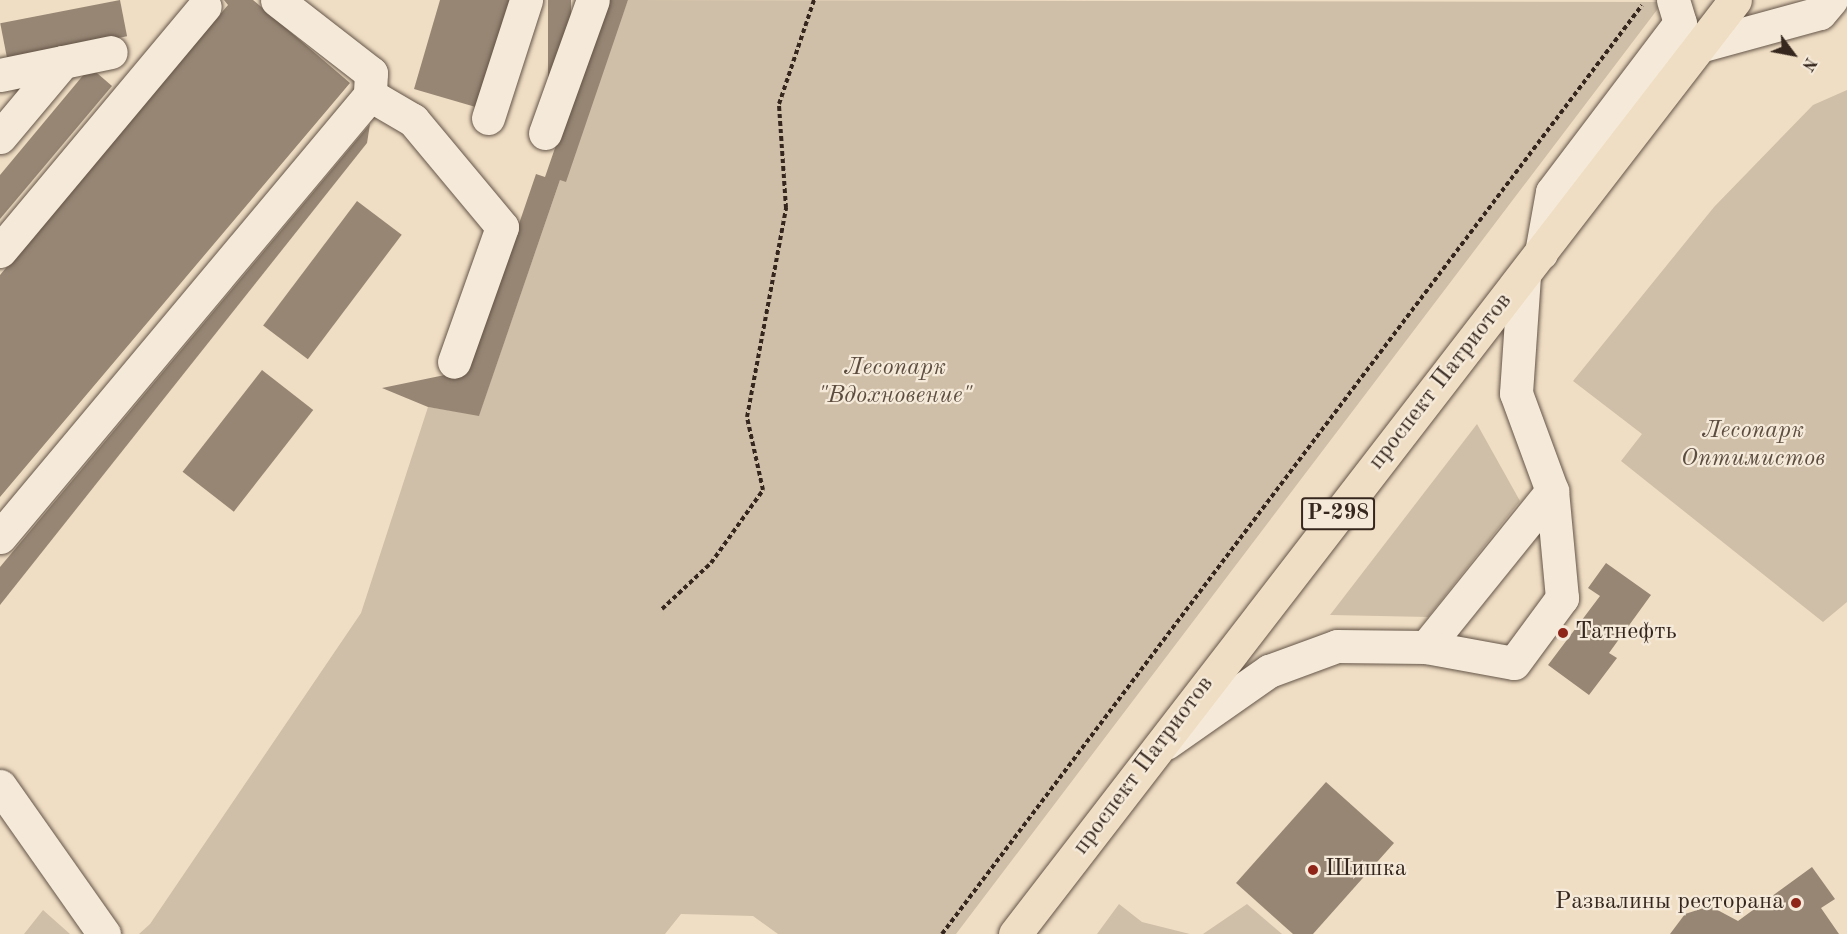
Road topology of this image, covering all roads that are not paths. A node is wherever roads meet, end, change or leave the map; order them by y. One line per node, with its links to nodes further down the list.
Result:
1 (277, 0): 12 (street)
2 (526, 0): 13 (street)
3 (593, 0): 14 (street)
4 (1673, 0): 17 (street)
5 (1735, 0): 8 (highway, проспект Патриотов / Р-298)
6 (1831, 0): 8 (street)
7 (205, 6): 16 (street)
8 (1699, 46): 17 (highway, проспект Патриотов / Р-298)
9 (111, 52): 10 (street)
10 (63, 62): 11 (street); 15 (street)
11 (0, 75)
12 (370, 95): 18 (street); 20 (street)
13 (488, 118)
14 (545, 133)
15 (0, 138)
16 (0, 251)
17 (1532, 265): 19 (street); 22 (highway, проспект Патриотов / Р-298)
18 (454, 362)
19 (1552, 491): 21 (street); 21 (street)
20 (0, 537)
21 (1426, 646): 22 (street)
22 (1153, 753): 25 (highway, проспект Патриотов / Р-298)
23 (0, 786): 24 (street)
24 (104, 934)
25 (1015, 934)

